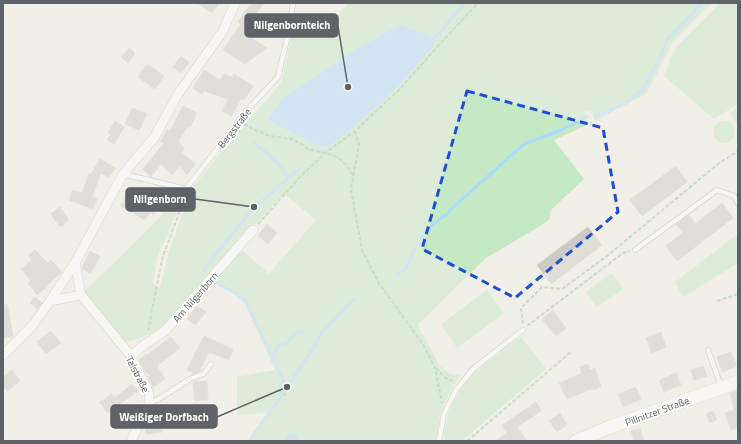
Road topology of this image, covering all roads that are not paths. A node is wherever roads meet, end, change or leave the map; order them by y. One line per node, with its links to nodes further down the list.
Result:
1 (235, 3): 3 (street)
2 (293, 3): 3 (lane, Bergstraße)
3 (123, 174): 7 (street)
4 (738, 203): 6 (lane)
5 (253, 230): 13 (street, Am Nilgenborn)
6 (635, 250)
7 (75, 263): 8 (street); 9 (street)
8 (80, 294): 9 (street); 13 (street, Talstraße)
9 (50, 301): 12 (street)
10 (523, 330): 19 (lane)
11 (708, 350): 16 (lane)
12 (3, 355)
13 (131, 356): 17 (street, Talstraße)
14 (211, 364): 17 (lane)
15 (738, 382): 16 (street, Pillnitzer Straße)
16 (722, 388): 20 (street, Pillnitzer Straße)
17 (149, 404): 18 (street, Talstraße)
18 (131, 441)
19 (439, 441)
20 (576, 441)

